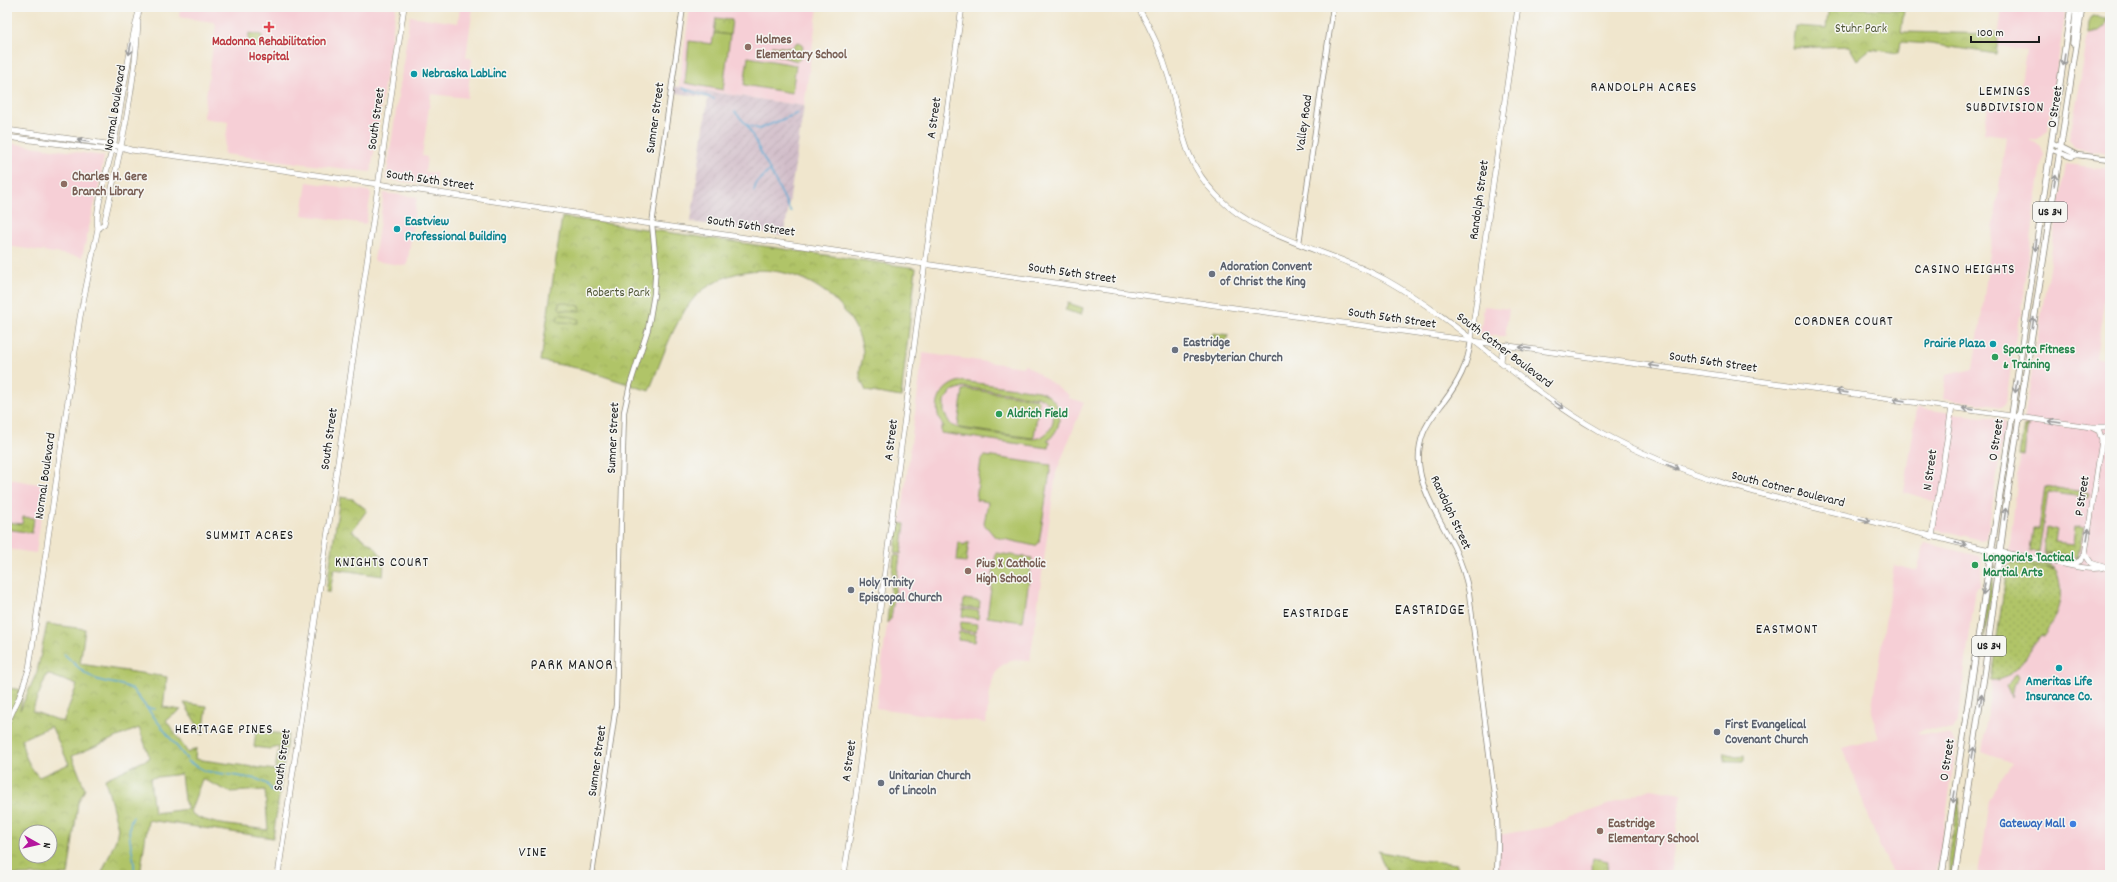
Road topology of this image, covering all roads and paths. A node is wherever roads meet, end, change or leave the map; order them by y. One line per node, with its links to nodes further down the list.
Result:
1 (404, 7): 20 (main road, South Street)
2 (683, 7): 21 (street, Sumner Street)
3 (962, 7): 24 (main road, A Street)
4 (1138, 7): 23 (main road, South Cotner Boulevard)
5 (1333, 7): 23 (street, Valley Road)
6 (1518, 7): 25 (main road, Randolph Street)
7 (2073, 7): 10 (main road); 13 (main road, O Street / US 34, one-way to 13)
8 (2081, 7): 10 (main road, O Street / US 34)
9 (139, 9): 14 (main road, Normal Boulevard, one-way to 14); 15 (main road, Normal Boulevard)
10 (2074, 63): 17 (main road, O Street / US 34)
11 (7, 130): 14 (main road, South 56th Street, one-way to 11)
12 (7, 137): 18 (main road)
13 (2052, 142): 16 (main road, O Street / US 34); 17 (street)
14 (114, 145): 15 (main road, South 56th Street); 18 (main road, Normal Boulevard)
15 (121, 148): 18 (main road); 20 (main road, South 56th Street); 22 (main road, Normal Boulevard)
16 (2050, 149): 17 (street); 29 (main road, O Street / US 34, one-way to 29)
17 (2060, 150): 19 (street); 30 (main road, O Street / US 34, one-way to 17)
18 (112, 152): 22 (main road, Normal Boulevard)
19 (2110, 159)
20 (378, 185): 21 (main road, South 56th Street); 43 (main road, South Street)
21 (652, 224): 24 (main road, South 56th Street); 44 (street, Sumner Street)
22 (98, 228): 42 (main road, Normal Boulevard)
23 (1299, 243): 25 (main road, South Cotner Boulevard)
24 (925, 263): 25 (main road, South 56th Street); 45 (main road, A Street)
25 (1471, 340): 26 (main road, South 56th Street); 27 (main road, South Cotner Boulevard); 46 (street, Randolph Street)
26 (1508, 345): 27 (main road); 28 (main road, South 56th Street, one-way to 26)
27 (1501, 362): 35 (main road, South Cotner Boulevard, one-way to 35)
28 (1952, 407): 29 (main road, South 56th Street, one-way to 28); 35 (main road, N Street)
29 (2012, 415): 30 (main road, South 56th Street); 36 (main road, O Street / US 34)
30 (2020, 416): 31 (main road, South 56th Street, one-way to 30); 37 (main road, O Street / US 34, one-way to 30)
31 (2091, 427): 32 (main road, South 56th Street); 34 (main road)
32 (2110, 427)
33 (2110, 432): 34 (main road)
34 (2102, 440): 38 (main road, P Street, one-way to 34)
35 (1932, 537): 36 (main road, South Cotner Boulevard, one-way to 36)
36 (1991, 551): 37 (main road, South Cotner Boulevard); 47 (main road, O Street / US 34, one-way to 47)
37 (2000, 553): 39 (main road, South Cotner Boulevard); 48 (main road, O Street / US 34, one-way to 37)
38 (2085, 554): 39 (main road); 40 (main road)
39 (2070, 565): 40 (main road, South Cotner Boulevard)
40 (2101, 568): 41 (main road, South Cotner Boulevard)
41 (2110, 569)
42 (7, 723)
43 (278, 875)
44 (592, 875)
45 (844, 875)
46 (1497, 875)
47 (1942, 875)
48 (1955, 875)

